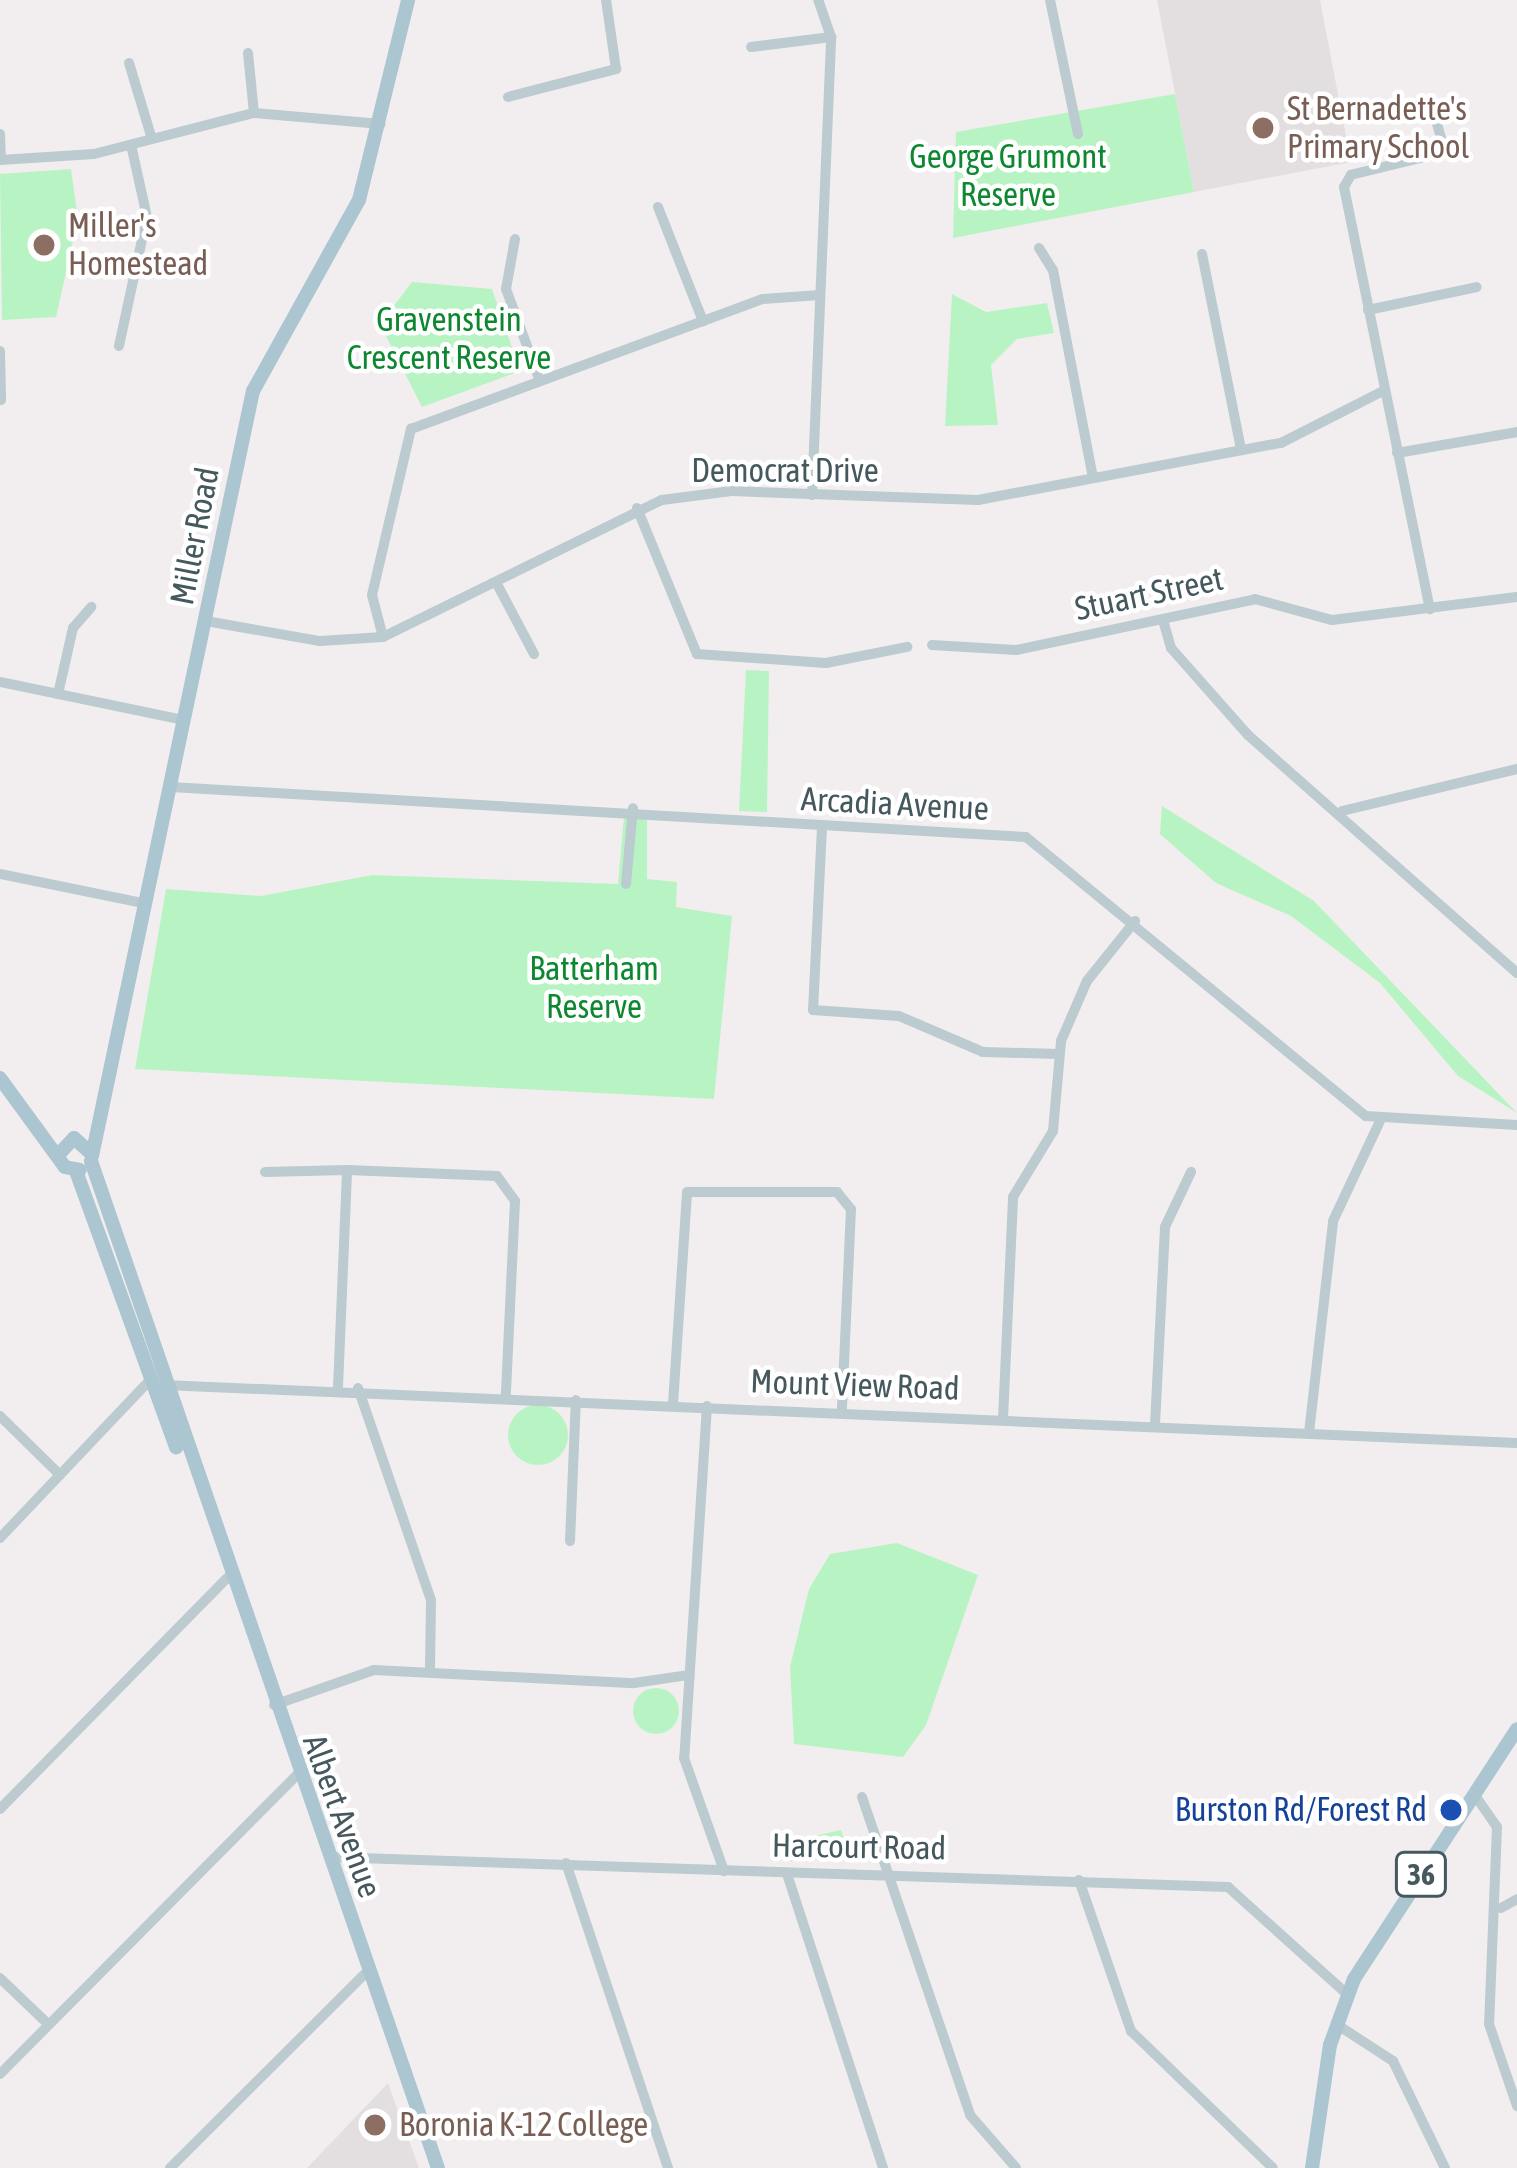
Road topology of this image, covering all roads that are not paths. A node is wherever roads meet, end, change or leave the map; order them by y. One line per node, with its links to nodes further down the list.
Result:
1 (408, 0): 12 (main road, Miller Road)
2 (606, 0): 9 (street)
3 (818, 0): 5 (street)
4 (1050, 0): 14 (street)
5 (831, 37): 6 (street); 23 (street)
6 (751, 47)
7 (248, 52): 11 (street)
8 (129, 63): 15 (street)
9 (508, 98)
10 (1430, 99): 24 (street)
11 (254, 112): 12 (street); 15 (street)
12 (381, 124): 42 (main road, Miller Road)
13 (0, 134): 17 (street)
14 (1078, 134)
15 (152, 139): 16 (street)
16 (131, 145): 17 (street); 26 (street)
17 (1, 160)
18 (658, 207): 25 (street)
19 (515, 239): 28 (street)
20 (1039, 248): 34 (street)
21 (1202, 254): 32 (street)
22 (1477, 287): 24 (street)
23 (820, 296): 25 (street); 35 (street)
24 (1368, 310): 29 (street)
25 (703, 321): 28 (street)
26 (119, 346)
27 (0, 351): 30 (street)
28 (540, 381): 43 (street)
29 (1381, 392): 32 (street, Democrat Drive); 33 (street)
30 (1, 400)
31 (1517, 432): 33 (street)
32 (1241, 450): 34 (street, Democrat Drive)
33 (1397, 453): 40 (street)
34 (1093, 477): 35 (street, Democrat Drive)
35 (812, 495): 36 (street, Democrat Drive)
36 (637, 508): 37 (street, Democrat Drive); 45 (street)
37 (498, 586): 43 (street, Democrat Drive); 46 (street)
38 (1517, 596): 40 (street, Stuart Street)
39 (91, 607): 48 (street)
40 (1430, 609): 41 (street, Stuart Street)
41 (1163, 620): 44 (street, Stuart Street); 53 (street)
42 (206, 621): 43 (street, Democrat Drive); 49 (main road, Miller Road)
43 (382, 637)
44 (932, 645)
45 (907, 646)
46 (534, 654)
47 (0, 682): 48 (street)
48 (58, 694): 49 (street)
49 (184, 720): 51 (main road, Miller Road)
50 (1517, 769): 53 (street)
51 (171, 787): 52 (street, Arcadia Avenue); 57 (main road, Miller Road)
52 (633, 808): 54 (street, Arcadia Avenue); 56 (street)
53 (1342, 811): 59 (street)
54 (822, 827): 58 (street, Arcadia Avenue); 61 (street)
55 (0, 874): 57 (street)
56 (626, 884)
57 (147, 904): 63 (main road, Miller Road)
58 (1135, 921): 61 (street); 65 (street, Arcadia Avenue)
59 (1511, 958): 60 (street)
60 (1517, 974)
61 (1058, 1054): 83 (street)
62 (3, 1087): 64 (main road)
63 (104, 1109): 67 (main road, Miller Road); 69 (main road, Miller Road)
64 (29, 1111): 67 (main road); 68 (main road)
65 (1380, 1121): 66 (street); 85 (street)
66 (1517, 1125)
67 (74, 1139): 68 (main road, Miller Road); 69 (main road, Albert Avenue)
68 (59, 1154): 71 (main road)
69 (91, 1159): 71 (main road); 74 (main road, Albert Avenue)
70 (347, 1170): 72 (street); 75 (street); 77 (street)
71 (76, 1171): 74 (main road, Albert Avenue)
72 (265, 1172)
73 (1191, 1172): 84 (street)
74 (157, 1383): 75 (street, Mount View Road); 87 (street); 90 (main road, Albert Avenue)
75 (338, 1387): 76 (street, Mount View Road)
76 (358, 1388): 77 (street, Mount View Road); 91 (street)
77 (506, 1395): 78 (street, Mount View Road)
78 (576, 1400): 79 (street, Mount View Road); 89 (street)
79 (673, 1404): 80 (street, Mount View Road); 81 (street)
80 (707, 1406): 81 (street, Mount View Road); 92 (street)
81 (842, 1412): 83 (street, Mount View Road)
82 (0, 1416): 87 (street)
83 (1003, 1419): 84 (street, Mount View Road)
84 (1155, 1425): 85 (street, Mount View Road)
85 (1309, 1433): 86 (street, Mount View Road)
86 (1517, 1443)
87 (61, 1474): 88 (street)
88 (0, 1538)
89 (570, 1540)
90 (228, 1577): 93 (main road, Albert Avenue); 98 (street)
91 (430, 1673): 92 (street); 93 (street)
92 (689, 1675): 101 (street)
93 (274, 1705): 95 (main road, Albert Avenue)
94 (1517, 1729): 96 (main road, 36)
95 (298, 1774): 99 (main road, Albert Avenue); 110 (street)
96 (1474, 1794): 106 (street); 109 (main road, 36)
97 (862, 1797): 102 (street)
98 (0, 1809)
99 (329, 1857): 100 (street, Harcourt Road); 107 (main road, Albert Avenue)
100 (566, 1863): 101 (street, Harcourt Road); 116 (street)
101 (724, 1871): 103 (street, Harcourt Road)
102 (886, 1871): 103 (street, Harcourt Road); 104 (street, Harcourt Road); 118 (street)
103 (787, 1874): 117 (street)
104 (1079, 1880): 109 (street, Harcourt Road); 119 (street)
105 (1517, 1899): 106 (street)
106 (1501, 1907): 113 (street)
107 (368, 1972): 114 (street); 115 (main road, Albert Avenue)
108 (0, 1978): 110 (street)
109 (1347, 1994): 111 (main road, 36)
110 (47, 2024): 112 (street)
111 (1336, 2024): 120 (main road, 36); 121 (street)
112 (0, 2074)
113 (1517, 2106)
114 (170, 2168)
115 (438, 2168)
116 (668, 2168)
117 (883, 2168)
118 (1016, 2168)
119 (1273, 2168)
120 (1312, 2168)
121 (1445, 2168)

